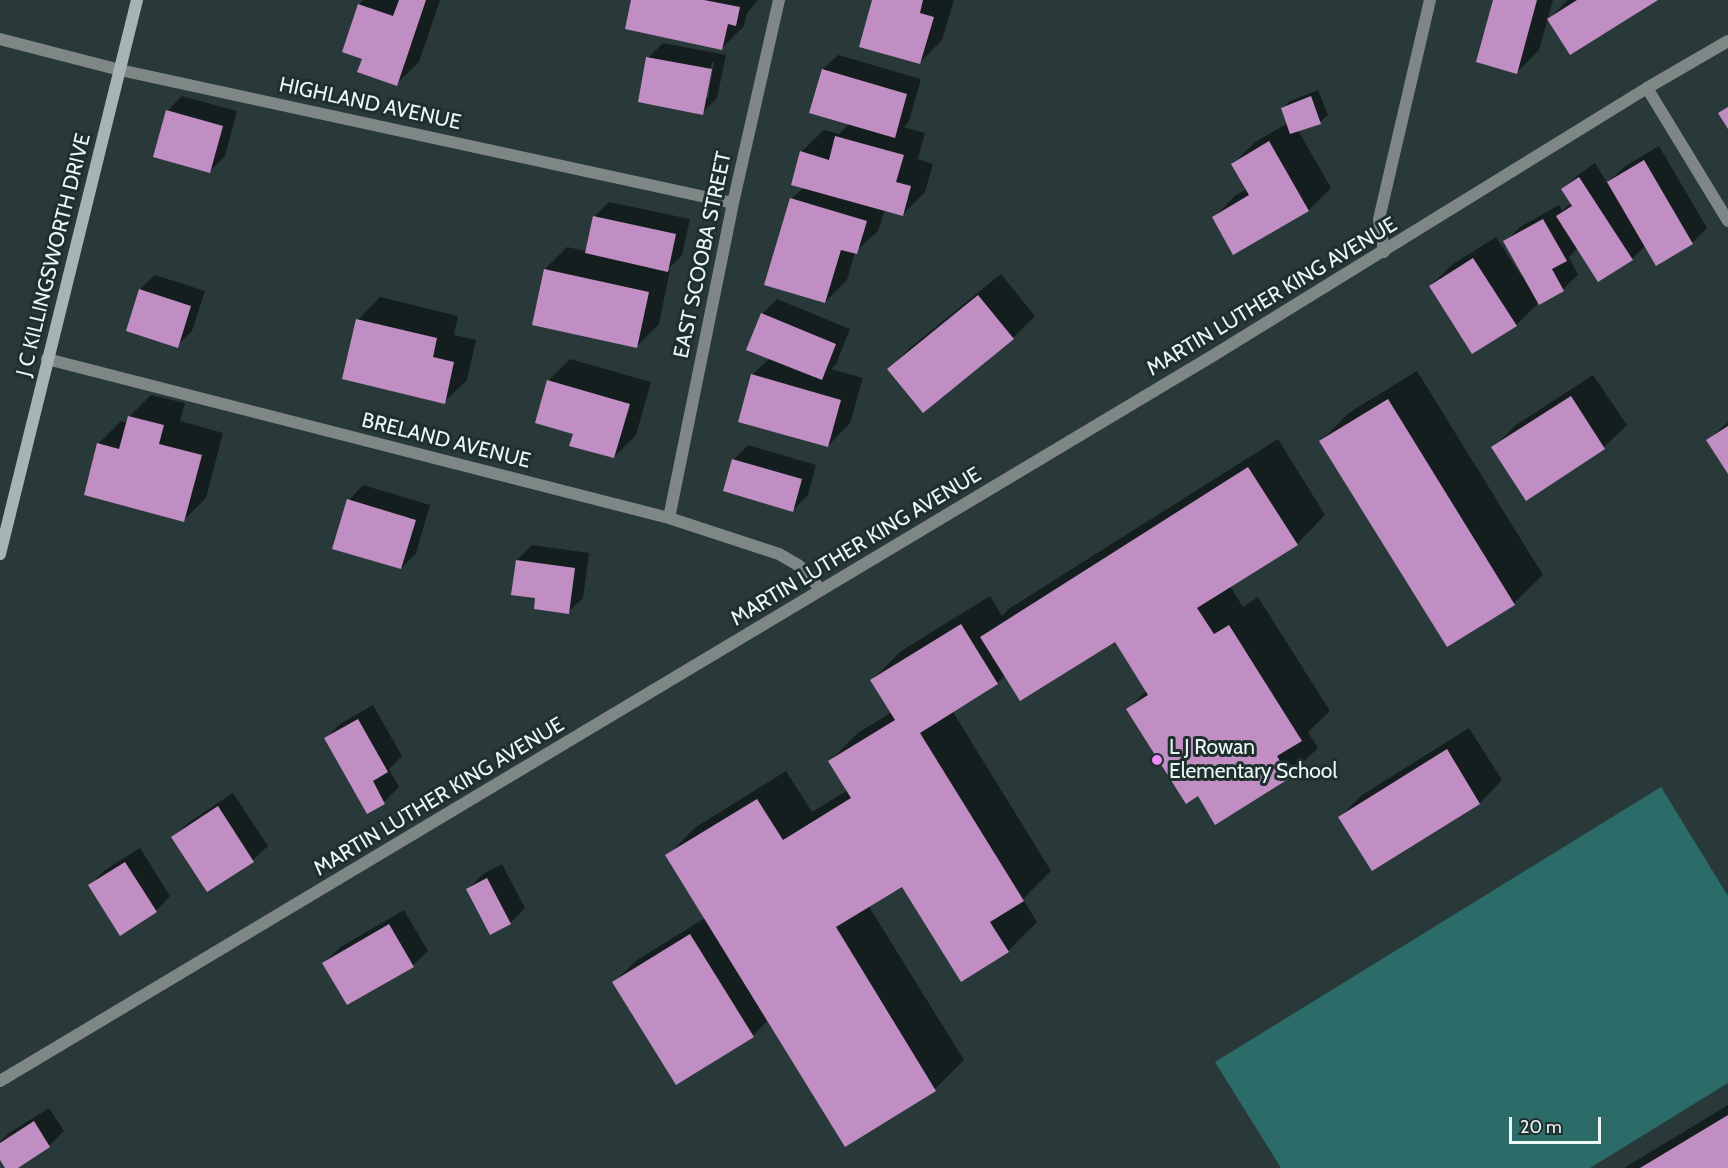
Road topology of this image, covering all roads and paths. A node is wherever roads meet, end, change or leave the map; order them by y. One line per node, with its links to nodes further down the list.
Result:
1 (137, 0): 6 (main road, J C KILLINGSWORTH DRIVE)
2 (779, 0): 8 (street, EAST SCOOBA STREET)
3 (1430, 0): 10 (street)
4 (0, 39): 6 (street, HIGHLAND AVENUE)
5 (1728, 41): 7 (street, MARTIN LUTHER KING AVENUE)
6 (120, 70): 8 (street, HIGHLAND AVENUE); 11 (main road, J C KILLINGSWORTH DRIVE)
7 (1647, 88): 9 (street); 10 (street, MARTIN LUTHER KING AVENUE)
8 (733, 203): 12 (street, EAST SCOOBA STREET)
9 (1728, 221)
10 (1384, 252): 14 (street, MARTIN LUTHER KING AVENUE)
11 (47, 359): 12 (street, BRELAND AVENUE); 13 (main road, J C KILLINGSWORTH DRIVE)
12 (669, 518): 14 (street, BRELAND AVENUE)
13 (0, 554)
14 (820, 590): 15 (street, MARTIN LUTHER KING AVENUE)
15 (0, 1081)

